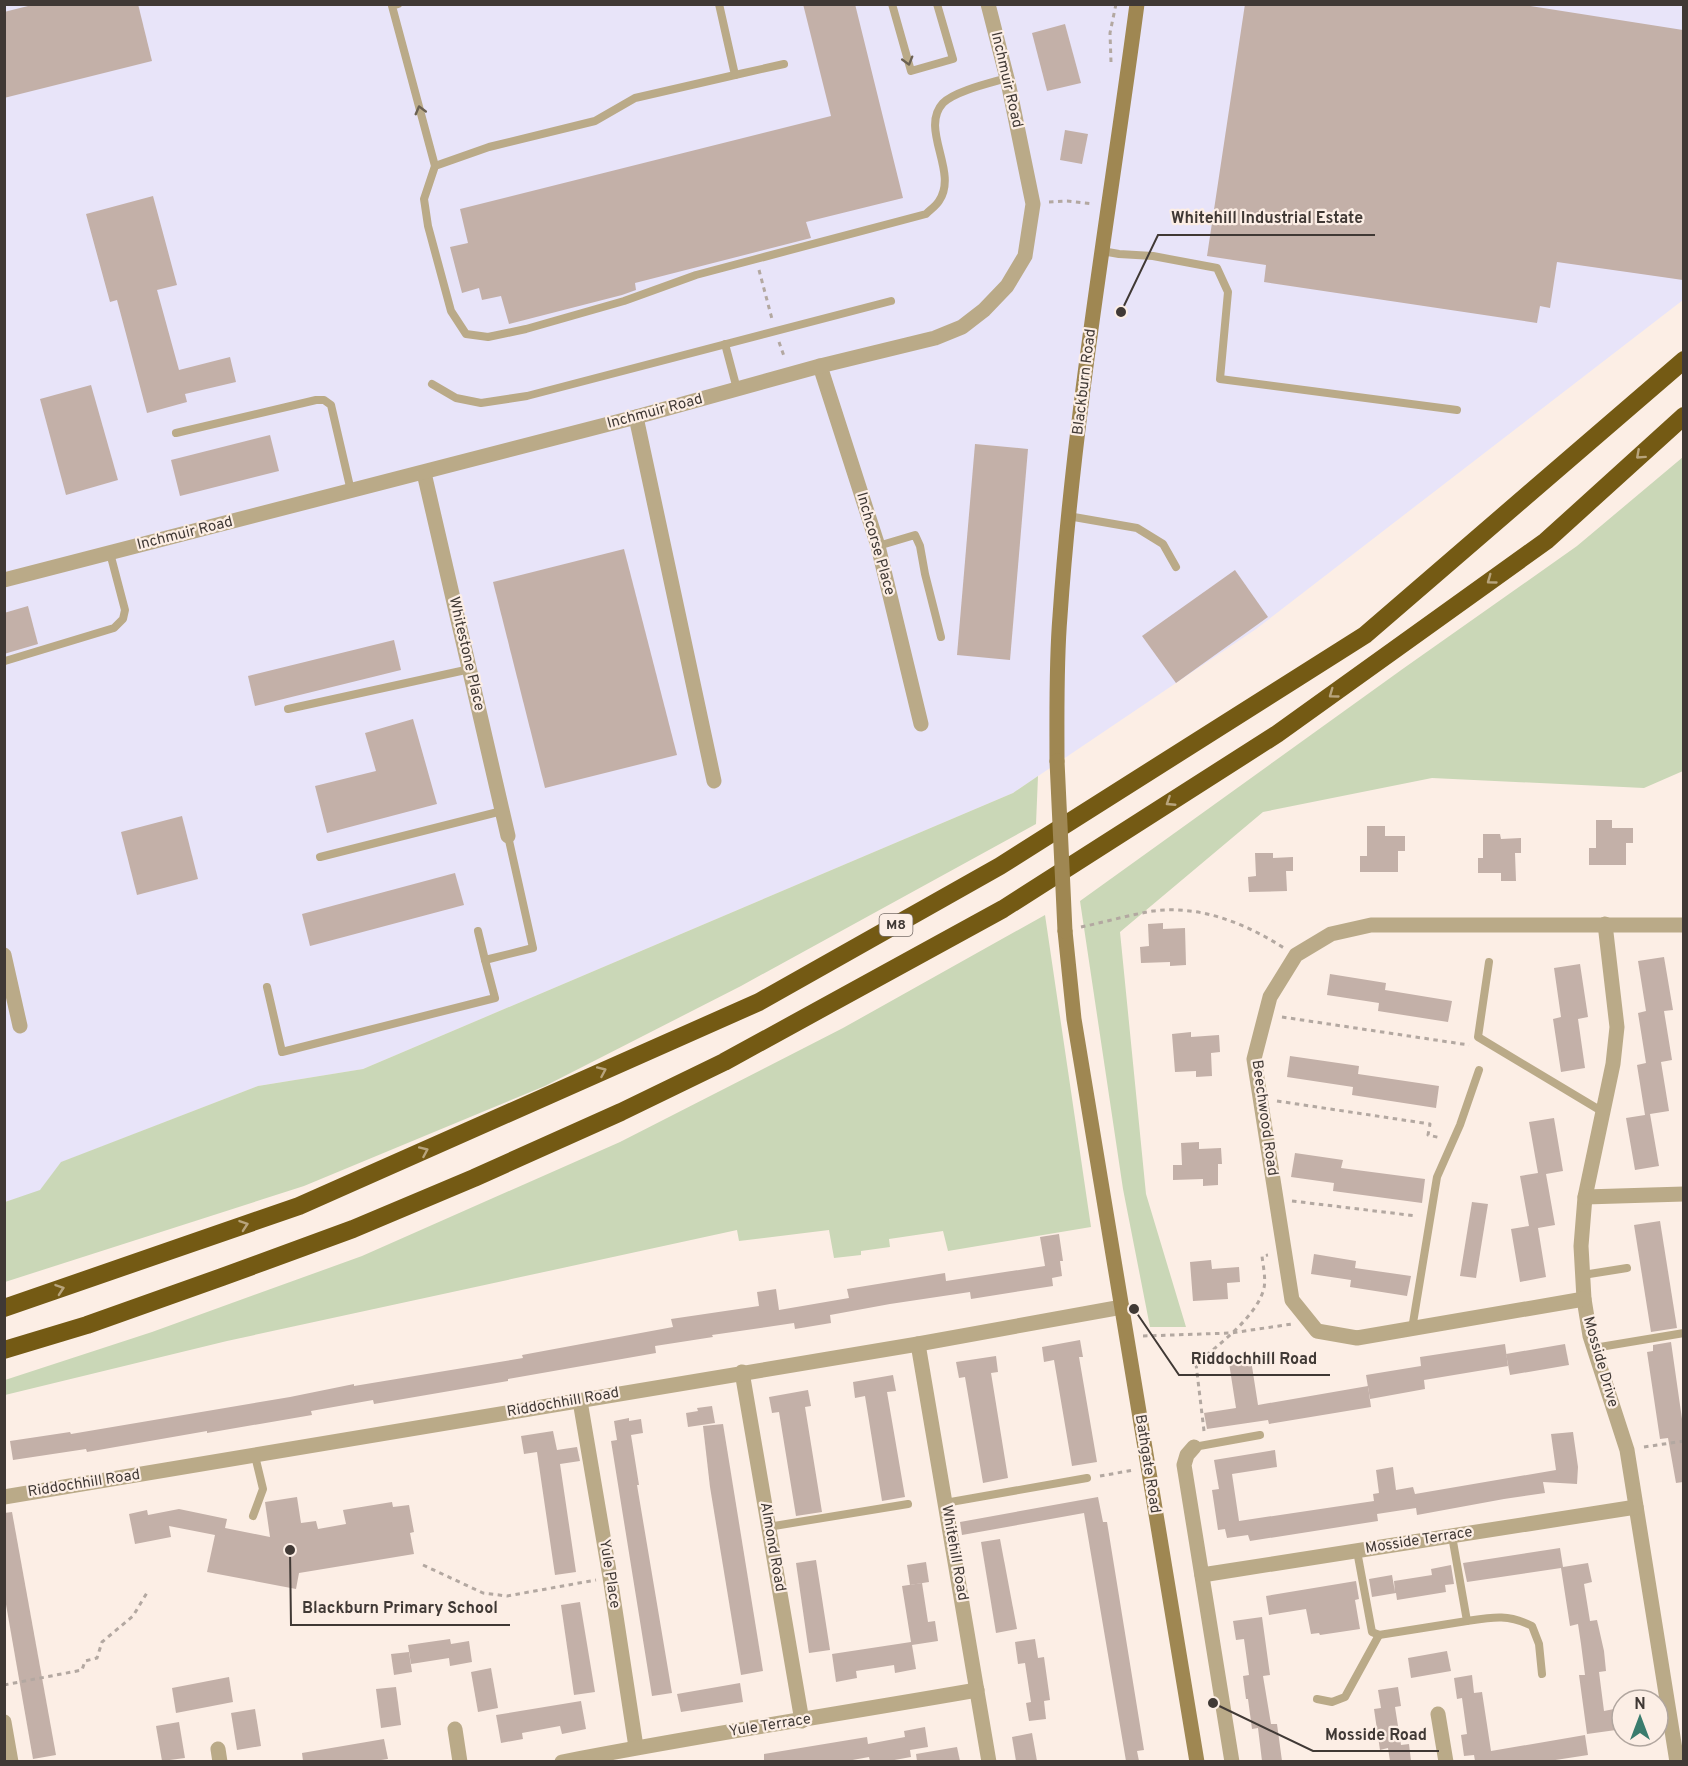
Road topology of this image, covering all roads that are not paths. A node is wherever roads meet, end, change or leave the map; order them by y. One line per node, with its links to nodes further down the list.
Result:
1 (398, 4): 10 (lane, one-way to 1)
2 (719, 4): 8 (lane)
3 (892, 4): 4 (lane, one-way to 4)
4 (937, 4)
5 (988, 4): 9 (street, Inchmuir Road)
6 (1137, 4): 11 (main road, Blackburn Road)
7 (784, 64): 8 (lane)
8 (735, 75): 10 (lane)
9 (1007, 78): 10 (lane); 15 (street, Inchmuir Road)
10 (435, 166)
11 (1102, 251): 18 (lane); 24 (main road, Blackburn Road)
12 (891, 301): 13 (lane)
13 (725, 344): 16 (lane); 17 (lane)
14 (1683, 360): 55 (highway, M8, one-way to 14)
15 (820, 366): 17 (street, Inchmuir Road); 25 (street, Inchcorse Place)
16 (432, 384)
17 (737, 389): 20 (street, Inchmuir Road)
18 (1457, 410)
19 (1683, 416): 60 (highway, M8, one-way to 60)
20 (636, 417): 22 (street, Inchmuir Road); 34 (street)
21 (176, 433): 23 (lane)
22 (424, 472): 23 (street, Inchmuir Road); 31 (street, Whitestone Place)
23 (351, 491): 26 (street, Inchmuir Road)
24 (1068, 516): 27 (lane); 41 (main road, Blackburn Road, bridge)
25 (878, 546): 29 (lane); 33 (street, Inchcorse Place)
26 (110, 553): 28 (street, Inchmuir Road); 30 (lane)
27 (1176, 567)
28 (4, 580)
29 (941, 637)
30 (5, 661)
31 (470, 669): 32 (lane); 35 (street, Whitestone Place)
32 (288, 709)
33 (921, 724)
34 (714, 781)
35 (502, 811): 36 (street, Whitestone Place); 37 (lane)
36 (508, 836): 43 (lane)
37 (320, 857)
38 (1605, 924): 39 (street, Beechwood Road); 48 (street, Mosside Drive); 56 (street, Beechwood Road)
39 (1683, 925)
40 (478, 931): 43 (lane)
41 (1065, 931): 54 (main road, Bathgate Road)
42 (4, 955): 46 (street)
43 (485, 960): 45 (lane)
44 (1489, 962): 48 (lane)
45 (267, 987)
46 (20, 1026)
47 (1479, 1070): 56 (lane)
48 (1603, 1112): 50 (street, Mosside Drive)
49 (1683, 1194): 50 (street)
50 (1585, 1197): 52 (street, Mosside Drive)
51 (1627, 1268): 52 (lane)
52 (1583, 1275): 53 (street, Mosside Drive)
53 (1584, 1299): 56 (street, Beechwood Road); 59 (street, Mosside Drive)
54 (1122, 1307): 58 (street, Riddochhill Road); 90 (main road, Bathgate Road)
55 (4, 1308)
56 (1412, 1329)
57 (1683, 1334): 59 (lane)
58 (918, 1344): 61 (street, Riddochhill Road); 68 (street, Whitehill Road)
59 (1594, 1348): 70 (street, Mosside Drive)
60 (4, 1350)
61 (742, 1372): 62 (street, Riddochhill Road); 72 (street, Almond Road)
62 (580, 1401): 65 (street, Riddochhill Road); 85 (street, Yule Place)
63 (1260, 1435): 64 (lane)
64 (1200, 1446): 75 (street)
65 (255, 1456): 67 (street, Riddochhill Road); 71 (lane)
66 (1087, 1478): 68 (lane)
67 (4, 1497)
68 (945, 1503): 79 (street, Whitehill Road)
69 (908, 1504): 72 (lane)
70 (1636, 1507): 73 (street, Mosside Terrace); 93 (street, Mosside Drive)
71 (253, 1516)
72 (768, 1527): 82 (street, Almond Road)
73 (1452, 1536): 74 (street, Mosside Terrace); 76 (lane)
74 (1357, 1551): 75 (street, Mosside Terrace); 77 (lane)
75 (1202, 1575): 91 (street)
76 (1467, 1621): 77 (lane); 78 (lane)
77 (1379, 1635): 80 (lane)
78 (1542, 1674)
79 (977, 1690): 82 (street, Yule Terrace); 89 (street, Whitehill Road)
80 (1317, 1699)
81 (1438, 1714): 92 (street)
82 (802, 1721): 85 (street, Yule Terrace)
83 (4, 1722): 86 (street)
84 (455, 1730): 87 (street)
85 (636, 1747): 88 (street, Yule Terrace)
86 (11, 1761)
87 (460, 1761)
88 (562, 1761)
89 (989, 1761)
90 (1197, 1761)
91 (1232, 1761)
92 (1446, 1761)
93 (1677, 1761)

